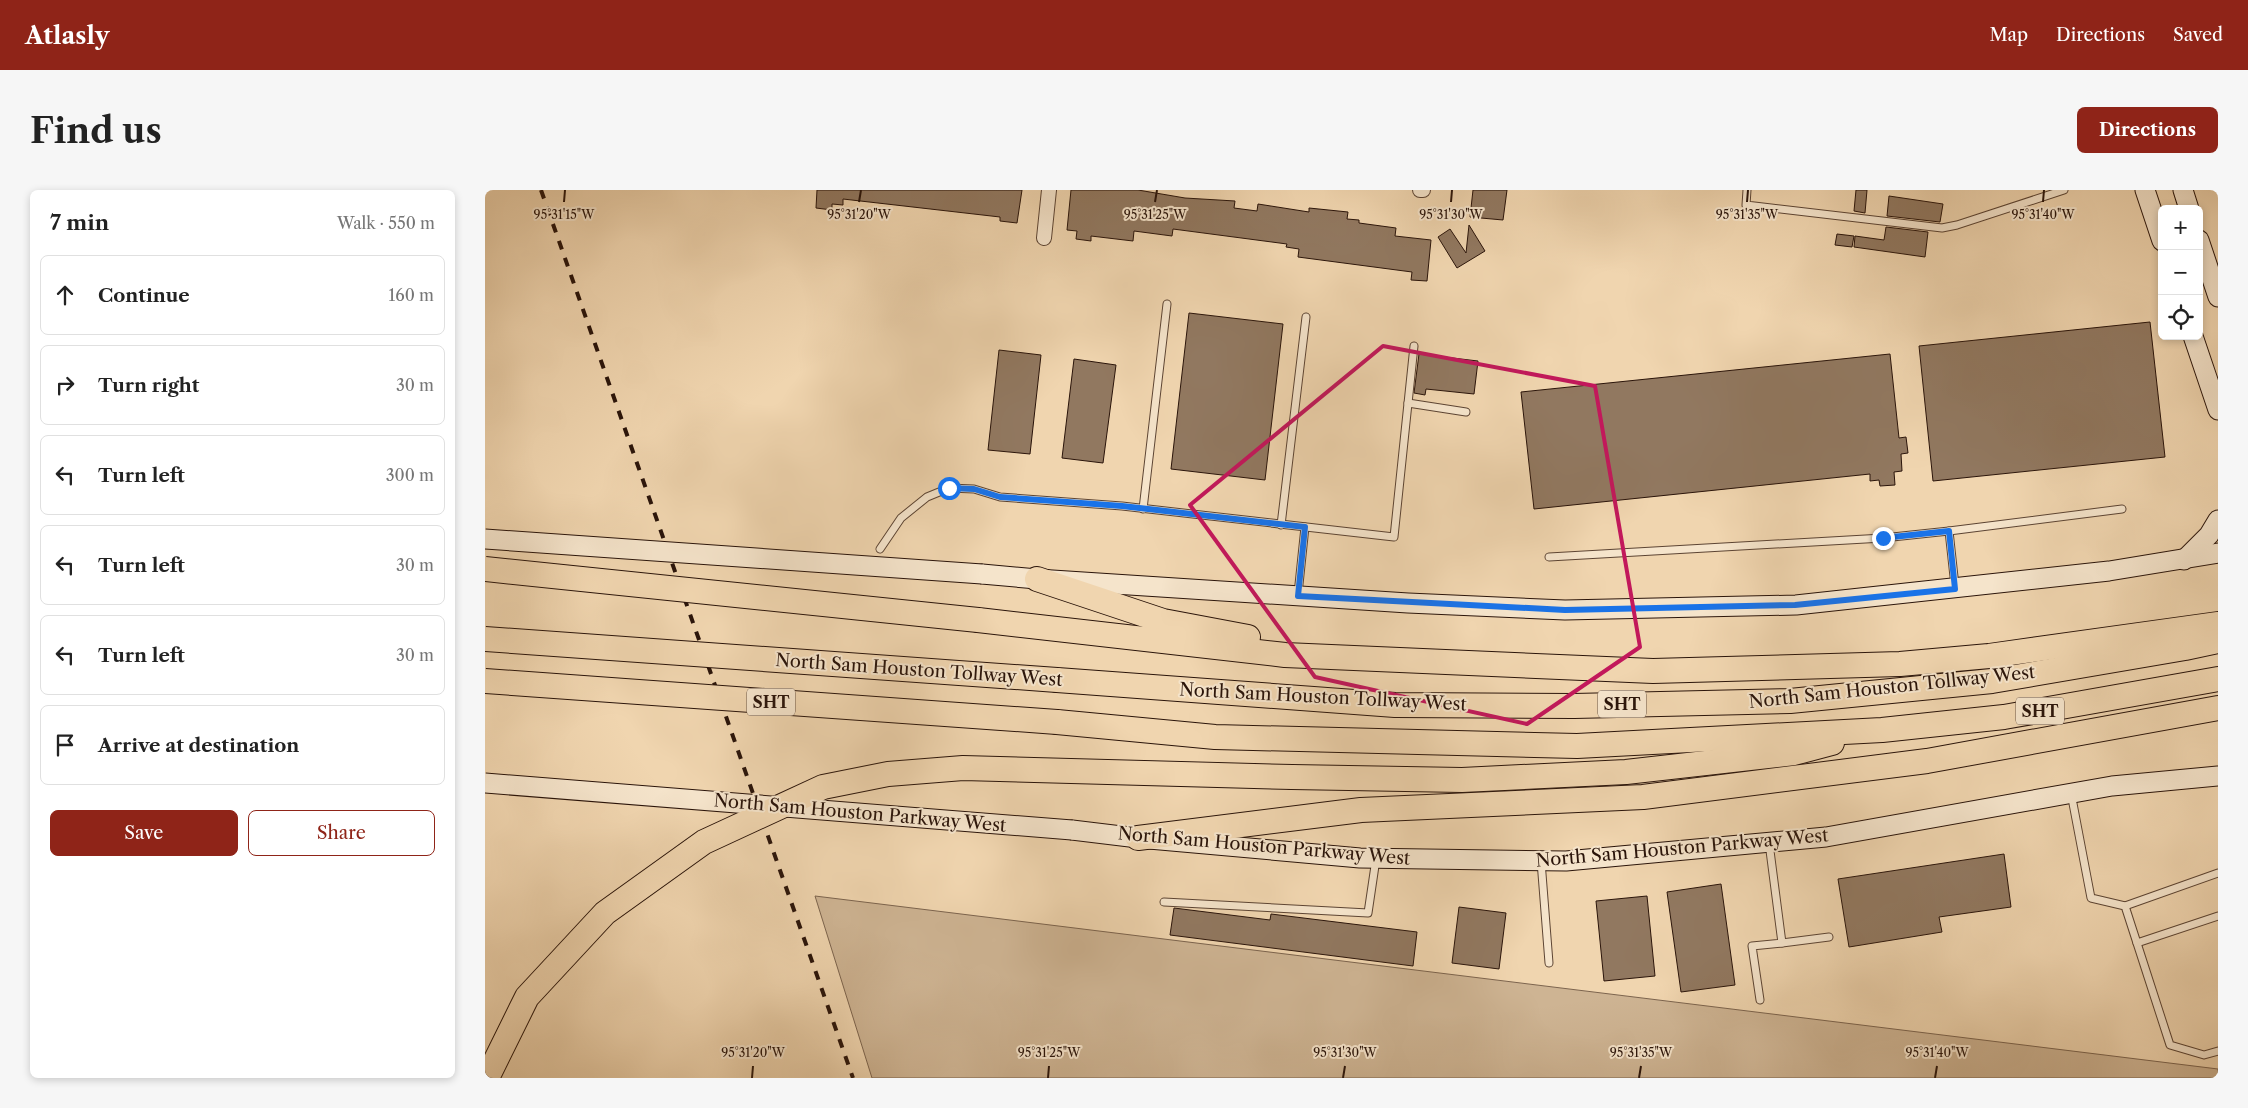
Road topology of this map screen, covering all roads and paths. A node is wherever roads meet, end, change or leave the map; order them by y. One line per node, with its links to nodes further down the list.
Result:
1 (1049, 190): 8 (street)
2 (1747, 190): 3 (lane)
3 (2064, 190)
4 (2145, 190): 7 (main road)
5 (2183, 190): 6 (main road)
6 (2188, 205)
7 (2158, 229)
8 (1044, 238)
9 (2202, 250): 10 (main road)
10 (2218, 297)
11 (1167, 304): 18 (lane)
12 (1306, 317): 21 (lane)
13 (2194, 340): 16 (main road)
14 (1414, 346): 15 (lane)
15 (1408, 403): 17 (lane); 22 (lane)
16 (2218, 410)
17 (1466, 412)
18 (1143, 509): 21 (lane); 25 (lane)
19 (2122, 509): 23 (lane)
20 (2218, 520): 27 (main road)
21 (1281, 525): 22 (lane)
22 (1305, 527): 32 (lane)
23 (1949, 531): 26 (lane); 31 (lane)
24 (485, 539): 30 (main road, bridge)
25 (880, 549)
26 (1549, 556)
27 (2201, 556): 28 (main road); 31 (main road)
28 (2218, 567)
29 (485, 569): 37 (highway, bridge)
30 (1037, 580): 32 (main road); 37 (highway)
31 (1955, 589): 32 (main road)
32 (1298, 596)
33 (2218, 624): 35 (highway)
34 (485, 639): 35 (highway, North Sam Houston Tollway West / SHT, bridge)
35 (2182, 639): 36 (highway, North Sam Houston Tollway West / SHT); 37 (highway)
36 (2218, 641)
37 (1796, 666)
38 (485, 681): 41 (highway, North Sam Houston Tollway West / SHT, bridge)
39 (2207, 681): 41 (highway, North Sam Houston Tollway West / SHT)
40 (2212, 709): 45 (highway)
41 (1883, 730): 59 (highway, bridge)
42 (2218, 776): 44 (main road, North Sam Houston Parkway West)
43 (485, 784): 45 (main road, North Sam Houston Parkway West, bridge)
44 (2071, 794): 46 (main road, North Sam Houston Parkway West); 51 (lane)
45 (1138, 838): 47 (main road, North Sam Houston Parkway West)
46 (1769, 842): 48 (main road, North Sam Houston Parkway West); 54 (lane)
47 (1376, 858): 48 (main road, North Sam Houston Parkway West); 50 (lane)
48 (1541, 861): 56 (lane)
49 (2218, 873): 51 (lane)
50 (1165, 902)
51 (2125, 906): 55 (lane)
52 (2218, 916): 55 (lane)
53 (1829, 937): 54 (lane)
54 (1782, 943): 57 (lane)
55 (2137, 943): 58 (lane)
56 (1549, 963)
57 (1760, 1000)
58 (2218, 1051)
59 (487, 1078)

